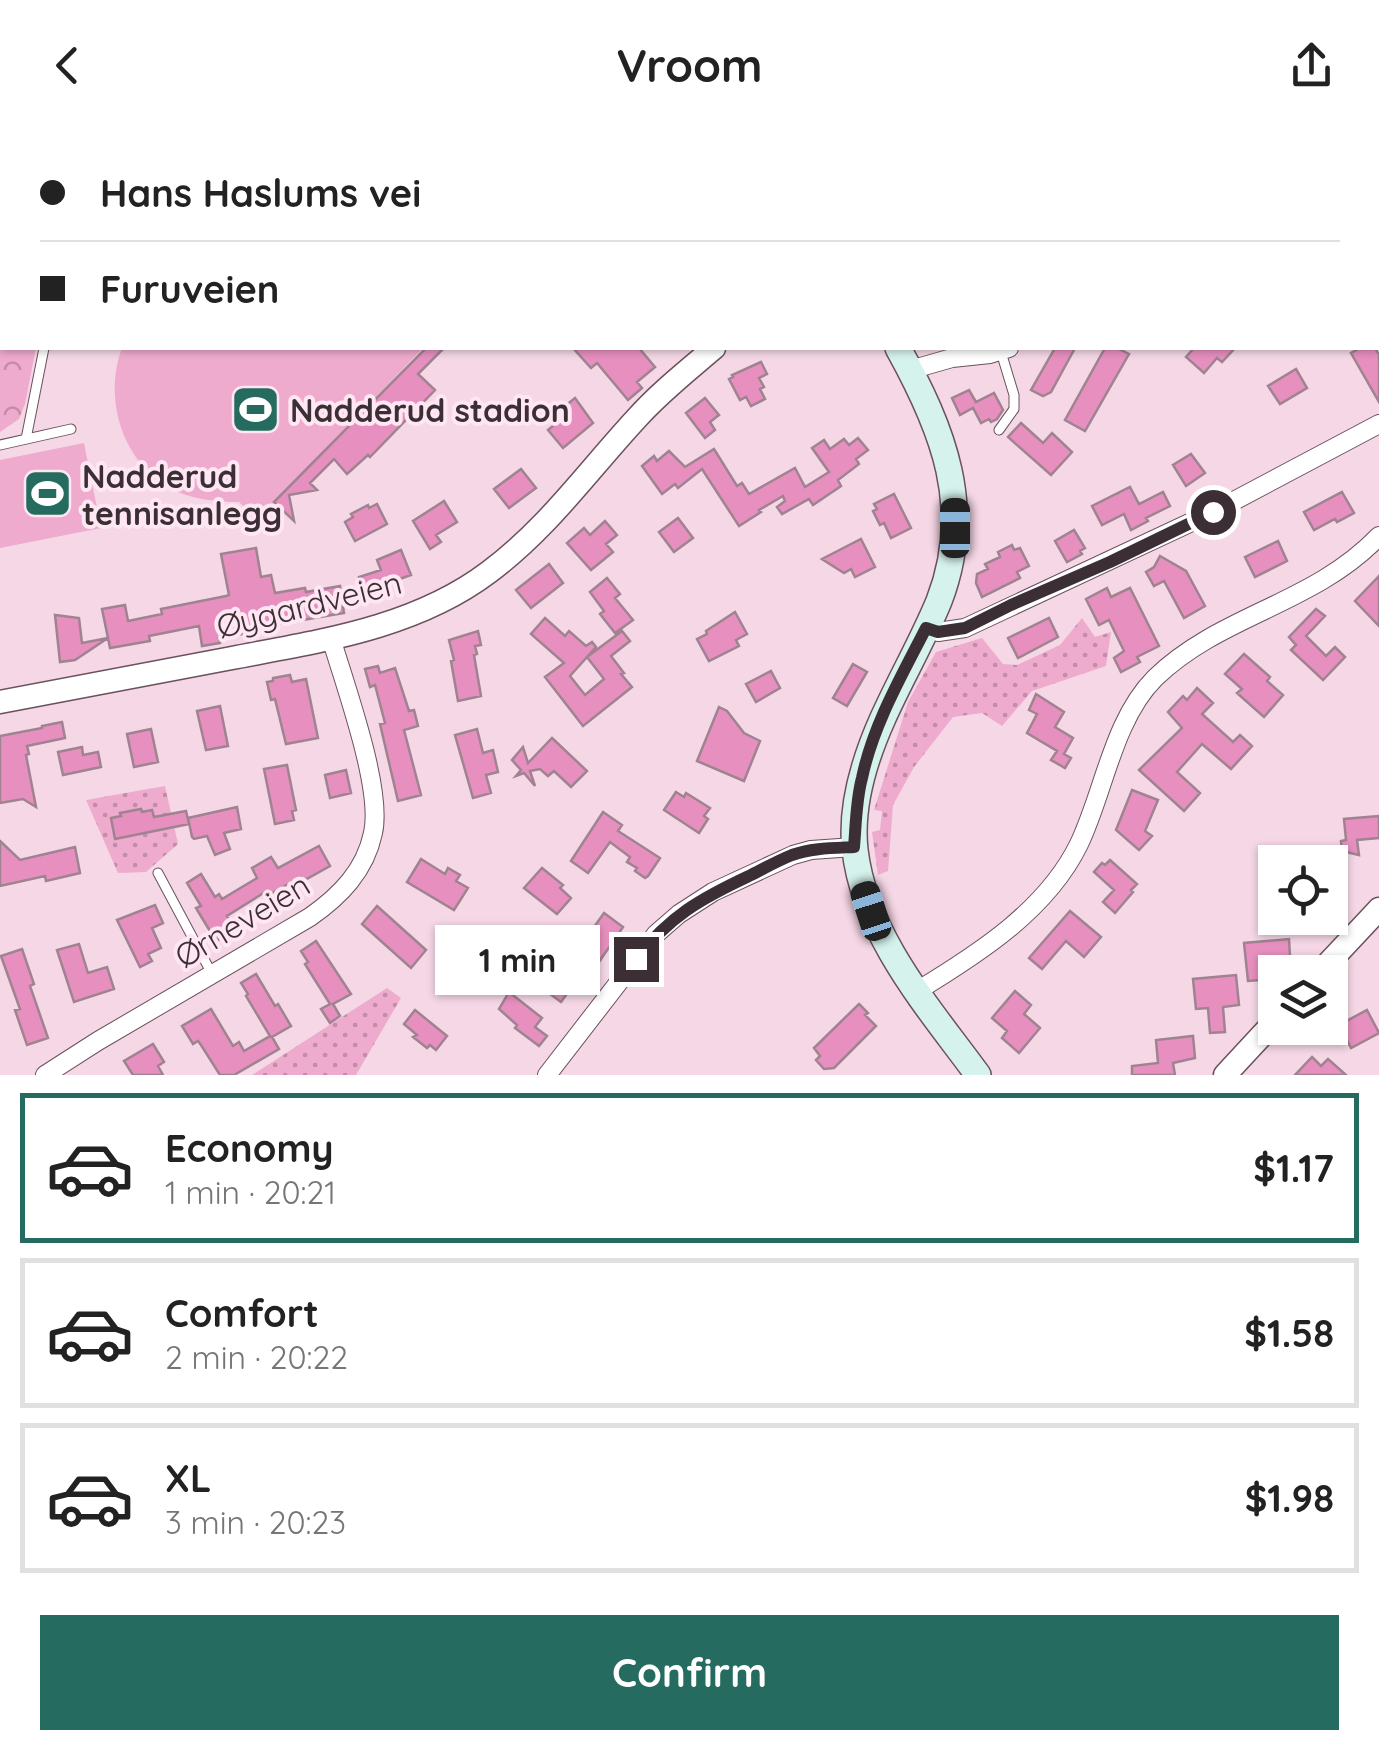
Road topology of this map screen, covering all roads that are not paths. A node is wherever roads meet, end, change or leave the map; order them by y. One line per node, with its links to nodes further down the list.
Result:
1 (44, 350): 8 (lane)
2 (712, 350): 12 (street, Øygardveien)
3 (1005, 350): 4 (street); 7 (lane)
4 (904, 359): 11 (main road)
5 (1379, 424): 11 (street)
6 (71, 429): 8 (lane)
7 (999, 430)
8 (26, 439): 9 (lane)
9 (0, 445)
10 (1379, 536): 19 (street)
11 (926, 628): 14 (main road)
12 (332, 638): 13 (street, Øygardveien); 18 (street, Ørneveien)
13 (0, 702)
14 (854, 847): 19 (main road); 22 (street)
15 (158, 873): 18 (lane)
16 (1379, 908): 17 (street)
17 (1336, 955)
18 (212, 974): 21 (street, Ørneveien)
19 (917, 991): 23 (main road)
20 (1258, 1039): 24 (street)
21 (45, 1075)
22 (547, 1075)
23 (978, 1075)
24 (1225, 1075)

